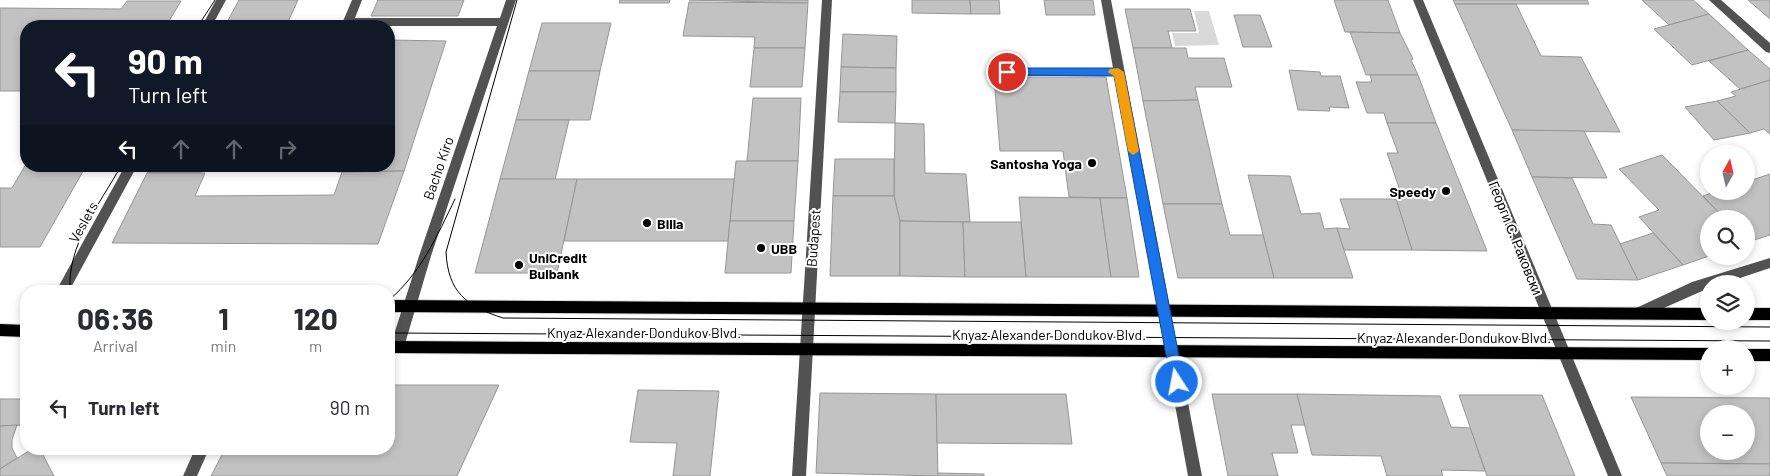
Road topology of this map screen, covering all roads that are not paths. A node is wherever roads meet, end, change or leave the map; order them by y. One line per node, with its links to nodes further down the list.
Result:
1 (221, 0): 8 (street)
2 (357, 0): 9 (street)
3 (511, 0): 10 (street, Bacho Kiro)
4 (827, 0): 20 (street, Budapest)
5 (1106, 0): 14 (street)
6 (1418, 0): 22 (street, Георги С. Раковски)
7 (1714, 0): 12 (street)
8 (210, 20)
9 (349, 20)
10 (505, 22): 11 (street); 19 (street, Bacho Kiro)
11 (395, 23)
12 (1770, 50)
13 (1007, 72): 14 (street)
14 (1118, 72): 21 (street)
15 (127, 172): 17 (street, Veslets)
16 (1770, 263): 23 (street)
17 (65, 285)
18 (395, 306): 19 (main road, Knyaz Alexander Dondukov Blvd.)
19 (410, 307): 20 (main road, Knyaz Alexander Dondukov Blvd.); 29 (street, Bacho Kiro)
20 (808, 308): 21 (main road, Knyaz Alexander Dondukov Blvd.); 31 (street, Budapest)
21 (1164, 311): 22 (main road, Knyaz Alexander Dondukov Blvd.); 32 (street)
22 (1547, 312): 23 (main road, Knyaz Alexander Dondukov Blvd.); 33 (street, Георги С. Раковски)
23 (1639, 313): 24 (main road, Knyaz Alexander Dondukov Blvd.)
24 (1700, 314)
25 (1755, 314): 26 (main road)
26 (1770, 314)
27 (0, 330): 28 (main road)
28 (20, 331)
29 (395, 342)
30 (395, 347): 31 (main road, Knyaz Alexander Dondukov Blvd.)
31 (806, 349): 32 (main road, Knyaz Alexander Dondukov Blvd.); 39 (street, Budapest)
32 (1171, 351): 33 (main road, Knyaz Alexander Dondukov Blvd.); 40 (street)
33 (1564, 354): 34 (main road, Knyaz Alexander Dondukov Blvd.); 41 (street, Георги С. Раковски)
34 (1700, 354)
35 (1755, 354): 36 (main road)
36 (1770, 355)
37 (199, 455): 38 (street)
38 (190, 476)
39 (799, 476)
40 (1195, 476)
41 (1615, 476)

